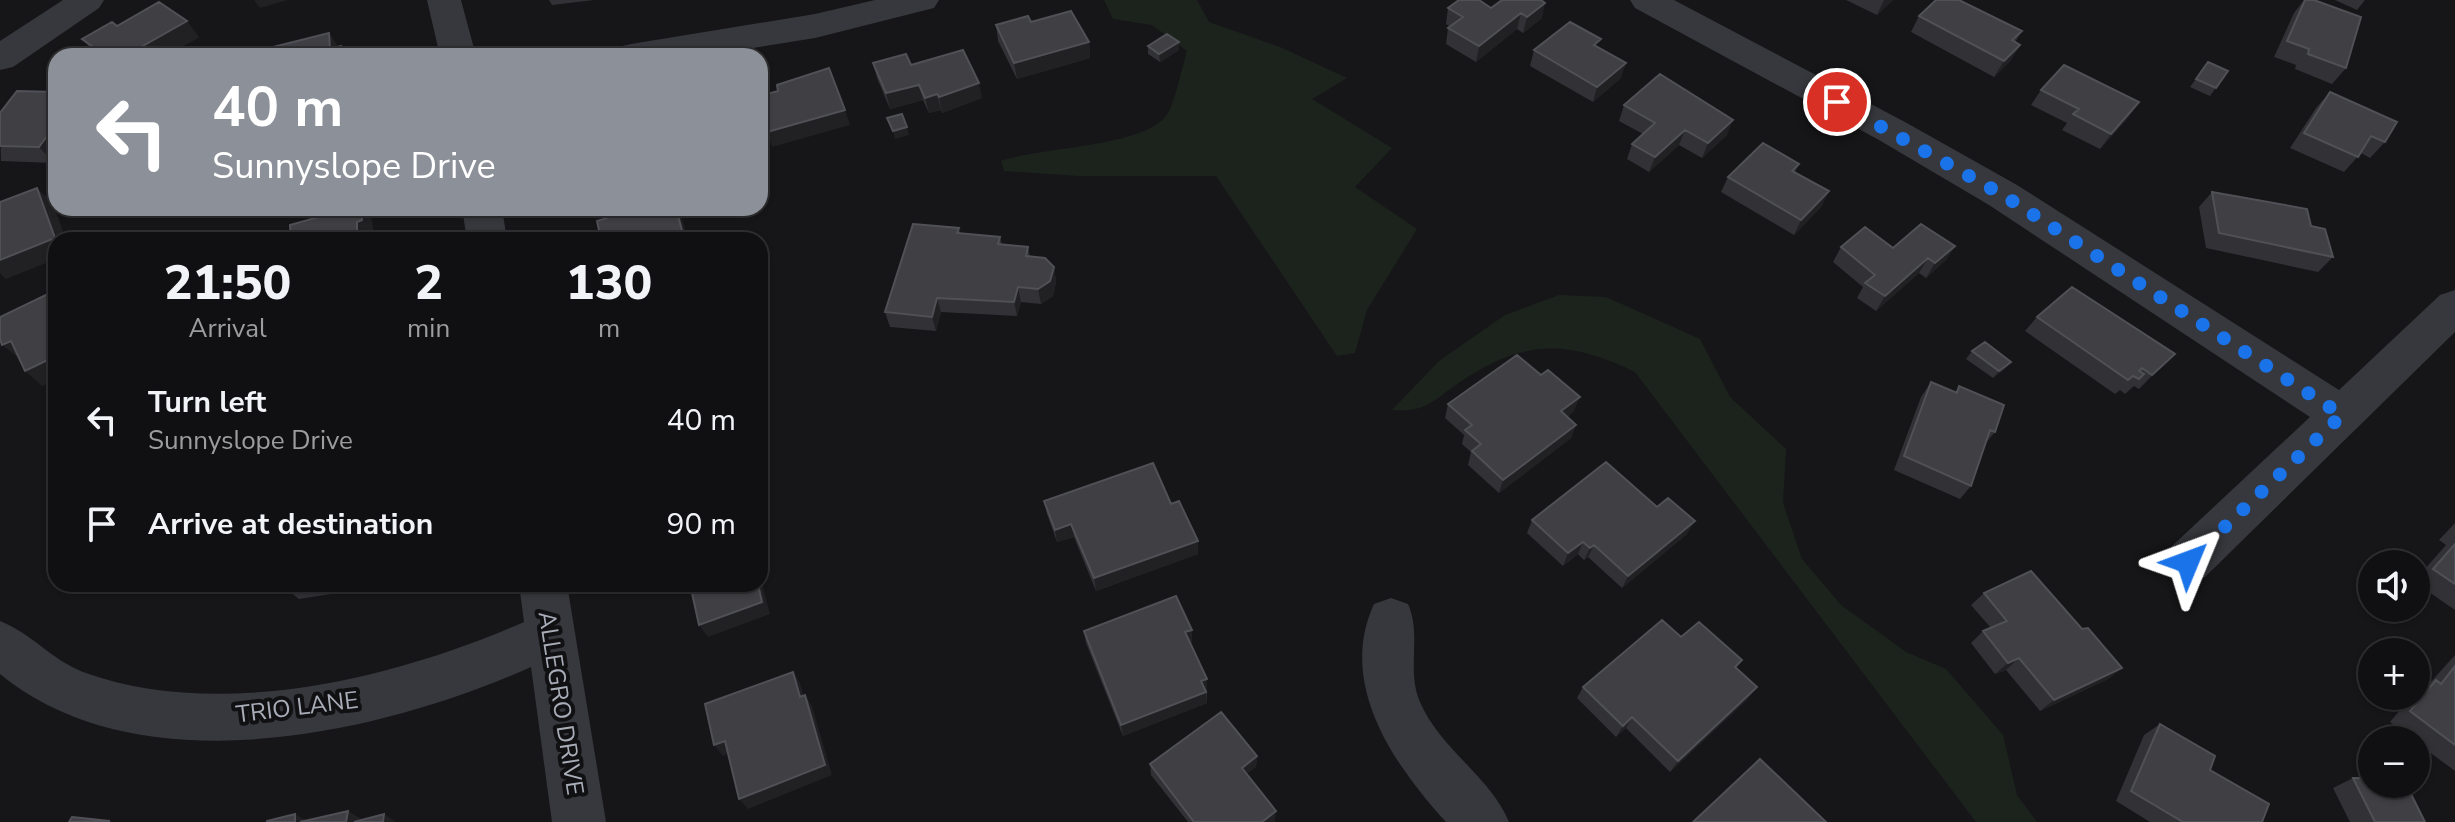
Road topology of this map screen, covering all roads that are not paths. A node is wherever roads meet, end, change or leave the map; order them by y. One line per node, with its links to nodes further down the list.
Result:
1 (87, 0): 7 (street)
2 (444, 0): 5 (street)
3 (922, 0): 6 (street)
4 (1647, 0): 9 (street)
5 (456, 48)
6 (680, 48)
7 (0, 58)
8 (2455, 306): 9 (street)
9 (2342, 415): 10 (street)
10 (2188, 562)
11 (544, 592): 13 (street, ALLEGRO DRIVE)
12 (1391, 620): 16 (street)
13 (551, 634): 14 (street, TRIO LANE); 15 (street, ALLEGRO DRIVE)
14 (0, 644)
15 (579, 822)
16 (1482, 822)

